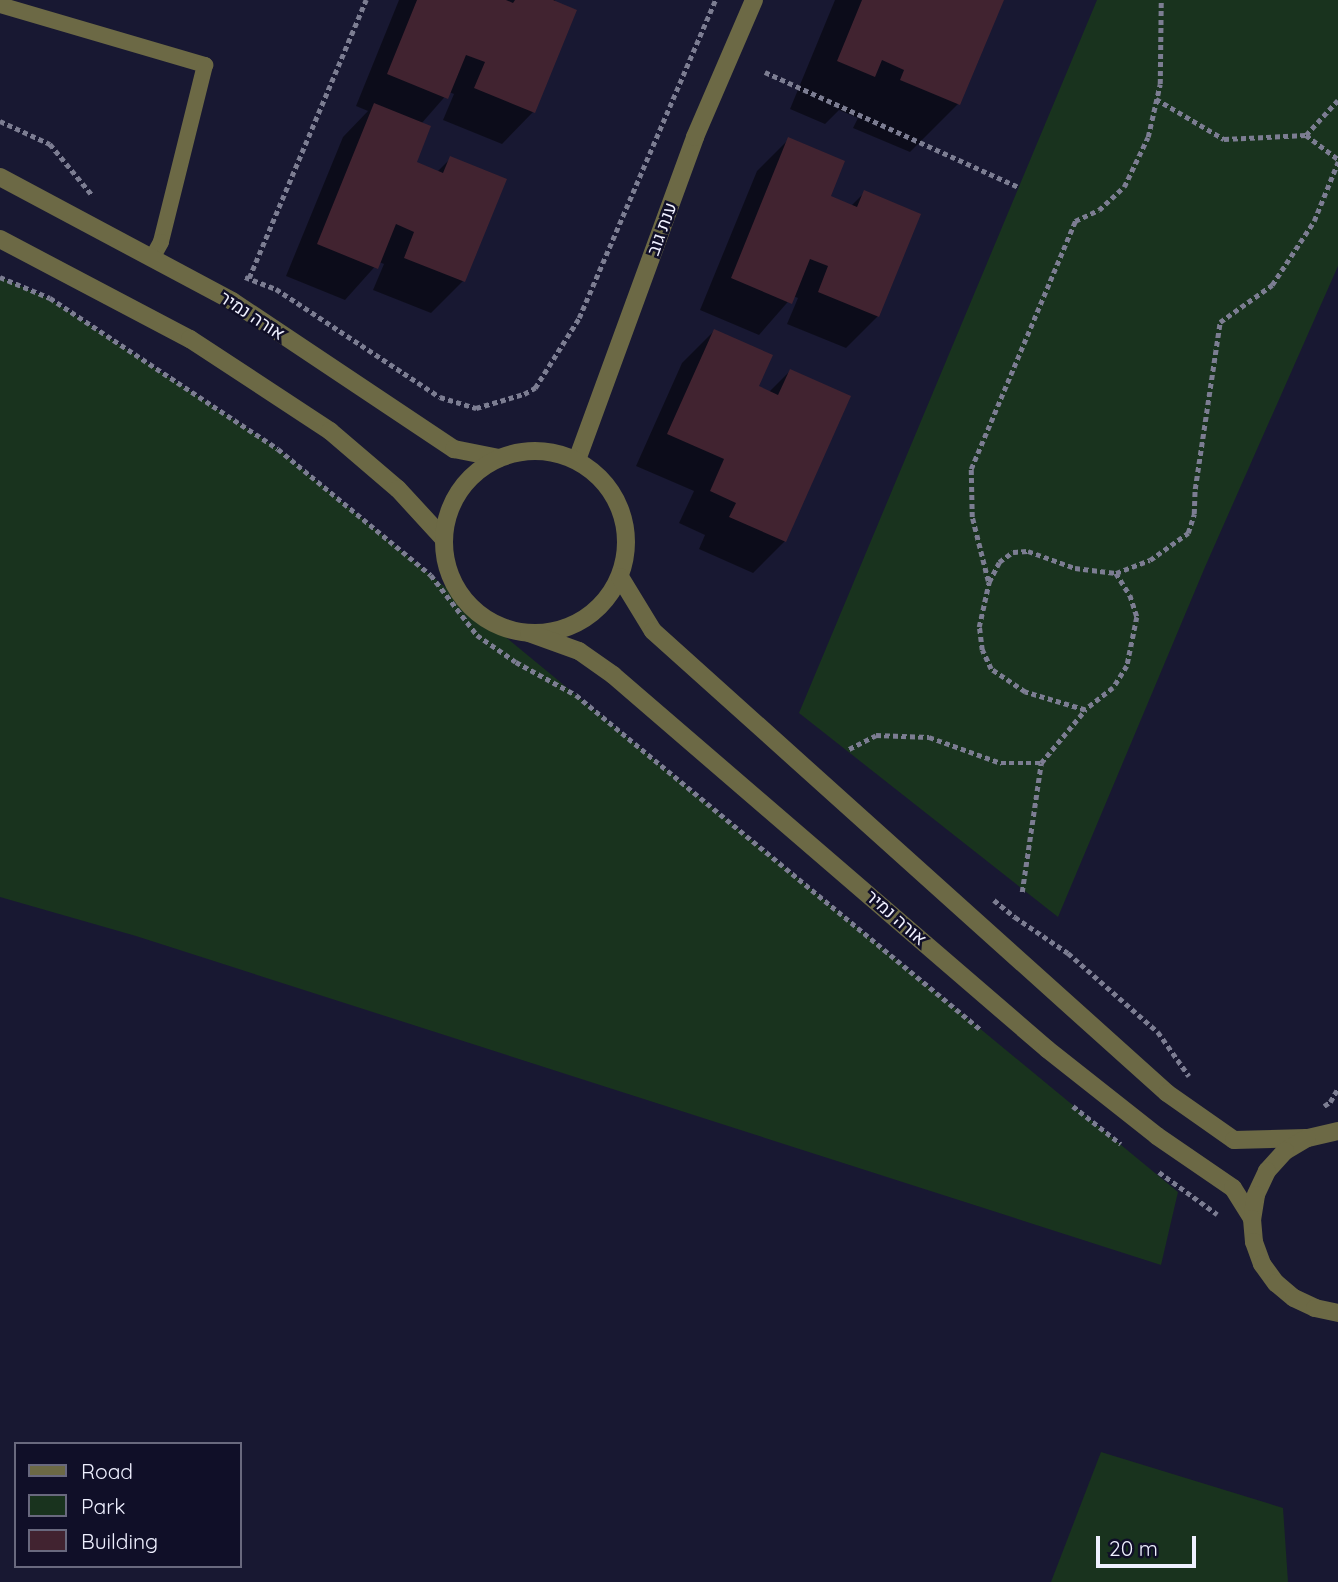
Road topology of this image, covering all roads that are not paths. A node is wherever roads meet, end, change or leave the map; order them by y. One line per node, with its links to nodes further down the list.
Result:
1 (754, 0): 7 (street, ענת גוב)
2 (0, 5): 5 (lane)
3 (0, 177): 5 (street, אורה נמיר)
4 (0, 239): 8 (street)
5 (152, 258): 6 (street, אורה נמיר)
6 (499, 458): 7 (street); 8 (street)
7 (577, 460): 9 (street)
8 (443, 538): 10 (street)
9 (620, 576): 10 (street); 12 (street)
10 (529, 633): 13 (street, אורה נמיר)
11 (1338, 1131): 12 (street)
12 (1307, 1138): 13 (street)
13 (1252, 1219): 14 (street)
14 (1338, 1312)

